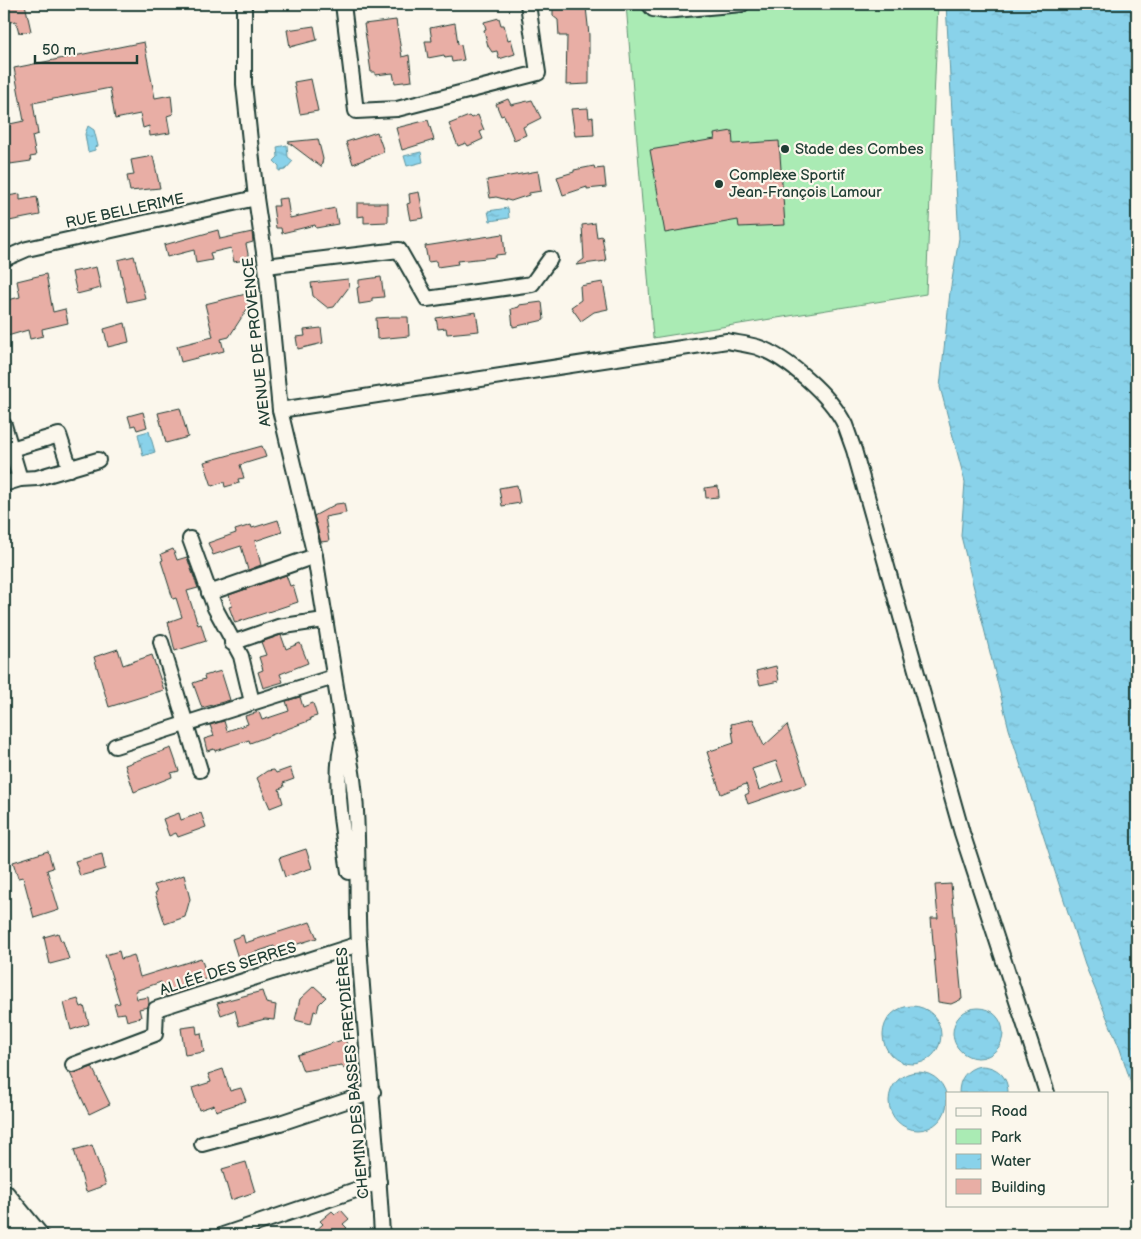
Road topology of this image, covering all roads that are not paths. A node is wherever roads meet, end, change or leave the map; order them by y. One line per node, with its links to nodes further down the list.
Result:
1 (244, 4): 6 (street, AVENUE DE PROVENCE)
2 (343, 4): 3 (street)
3 (528, 4)
4 (649, 4): 5 (street)
5 (742, 4)
6 (256, 198): 7 (street, RUE BELLERIME); 9 (street, AVENUE DE PROVENCE)
7 (4, 259)
8 (550, 259): 9 (street)
9 (266, 266): 10 (street, AVENUE DE PROVENCE)
10 (280, 410): 18 (street, AVENUE DE PROVENCE); 32 (street)
11 (4, 425): 12 (street)
12 (11, 449): 14 (street); 15 (street)
13 (98, 460): 14 (street)
14 (70, 469): 15 (street)
15 (20, 479): 16 (street)
16 (4, 484)
17 (190, 539): 19 (street)
18 (315, 556): 19 (street); 20 (street, AVENUE DE PROVENCE)
19 (208, 593): 22 (street)
20 (324, 620): 22 (street); 23 (street, AVENUE DE PROVENCE)
21 (161, 642): 25 (street)
22 (232, 643): 24 (street)
23 (334, 677): 24 (street); 26 (street, AVENUE DE PROVENCE)
24 (252, 702): 25 (street)
25 (186, 722): 27 (street); 28 (street)
26 (343, 734): 29 (street, CHEMIN DES BASSES FREYDIÈRES)
27 (115, 746)
28 (200, 770)
29 (359, 944): 30 (street, ALLÉE DES SERRES); 31 (street, CHEMIN DES BASSES FREYDIÈRES)
30 (73, 1065)
31 (373, 1092): 33 (street); 34 (street, CHEMIN DES BASSES FREYDIÈRES)
32 (1047, 1092)
33 (202, 1144)
34 (379, 1182): 39 (street); 40 (street, CHEMIN DES BASSES FREYDIÈRES)
35 (4, 1196): 38 (main road)
36 (4, 1224): 37 (main road)
37 (13, 1235)
38 (36, 1235)
39 (223, 1235)
40 (382, 1235)

